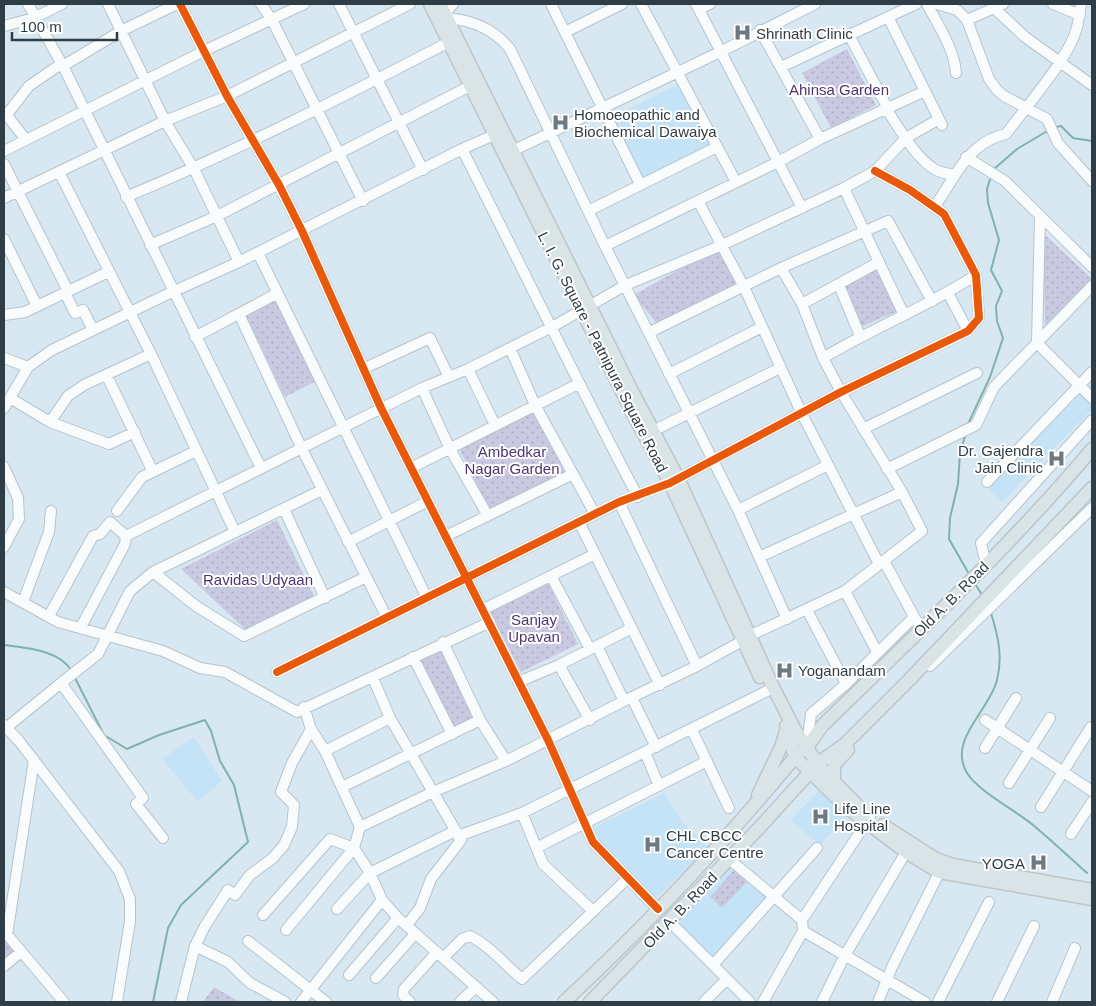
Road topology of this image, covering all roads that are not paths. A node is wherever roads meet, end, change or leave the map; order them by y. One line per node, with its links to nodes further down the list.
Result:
1 (28, 4): 25 (street)
2 (62, 4): 25 (street)
3 (108, 4): 30 (street)
4 (178, 4): 30 (street); 35 (street)
5 (261, 4): 26 (street)
6 (304, 4): 26 (street)
7 (339, 4): 32 (street)
8 (410, 4): 32 (street)
9 (430, 4): 34 (main road, L. I. G. Square - Patnipura Square Road)
10 (551, 4): 31 (street)
11 (622, 4): 31 (street)
12 (641, 4): 41 (street)
13 (710, 4): 21 (street)
14 (815, 4): 29 (street)
15 (916, 4): 24 (street)
16 (927, 4): 42 (street)
17 (937, 4): 27 (street)
18 (1053, 4): 23 (street)
19 (1082, 4): 23 (street)
20 (999, 6): 27 (street); 37 (street)
21 (698, 7): 36 (street)
22 (446, 10): 56 (main road, L. I. G. Square - Patnipura Square Road); 57 (street)
23 (1080, 15): 37 (street)
24 (888, 16): 33 (street); 47 (street)
25 (34, 18): 28 (street); 39 (street)
26 (272, 20): 35 (street); 38 (street)
27 (967, 20): 50 (street)
28 (4, 26)
29 (760, 30): 36 (street); 40 (street)
30 (121, 32): 39 (street); 44 (street)
31 (565, 32): 49 (street)
32 (354, 33): 38 (street); 43 (street)
33 (849, 35): 40 (street); 52 (street)
34 (449, 42): 43 (street); 46 (main road, L. I. G. Square - Patnipura Square Road)
35 (204, 51): 44 (street); 48 (street)
36 (722, 51): 41 (street); 69 (street)
37 (1058, 62): 45 (street); 50 (street)
38 (293, 63): 48 (street); 51 (street)
39 (62, 65): 53 (street); 60 (street)
40 (781, 67): 59 (street)
41 (678, 72): 49 (street); 62 (street)
42 (956, 73)
43 (377, 79): 51 (street); 55 (street)
44 (145, 80): 53 (street); 54 (street)
45 (1092, 82)
46 (470, 86): 55 (street); 56 (main road, L. I. G. Square - Patnipura Square Road)
47 (925, 91): 52 (street); 58 (street)
48 (227, 96): 54 (street); 61 (street)
49 (602, 108): 57 (street); 78 (street)
50 (1026, 108): 68 (street); 76 (street)
51 (316, 109): 61 (street); 67 (street)
52 (888, 109): 58 (street); 59 (street)
53 (84, 110): 60 (street); 65 (street)
54 (165, 122): 65 (street); 71 (street)
55 (400, 124): 67 (street); 72 (street)
56 (499, 133): 63 (street); 66 (main road, L. I. G. Square - Patnipura Square Road)
57 (550, 134): 66 (street); 88 (street)
58 (906, 138): 73 (street); 75 (street)
59 (820, 139): 69 (street)
60 (26, 140): 64 (street)
61 (252, 141): 71 (street); 79 (street)
62 (717, 147): 77 (street); 78 (street)
63 (462, 149): 72 (street); 120 (street)
64 (4, 151)
65 (104, 152): 74 (street); 82 (street)
66 (508, 153): 115 (main road, L. I. G. Square - Patnipura Square Road)
67 (338, 154): 79 (street); 84 (street)
68 (966, 157): 75 (street); 90 (street)
69 (778, 162): 77 (street); 86 (street)
70 (4, 164): 81 (street)
71 (194, 169): 82 (street); 89 (street)
72 (423, 170): 84 (street)
73 (875, 171): 80 (street); 87 (street)
74 (59, 172): 81 (street); 102 (street)
75 (955, 175): 87 (street)
76 (1092, 181)
77 (736, 182): 85 (street)
78 (640, 184): 88 (street)
79 (279, 185): 89 (street); 91 (street)
80 (844, 188): 86 (street); 92 (street)
81 (17, 192): 83 (street); 108 (street)
82 (126, 197): 94 (street)
83 (4, 198)
84 (362, 201): 91 (street)
85 (698, 201): 95 (street); 96 (street)
86 (802, 208): 95 (street)
87 (934, 208): 103 (street)
88 (588, 211): 96 (street)
89 (217, 216): 94 (street); 98 (street)
90 (1040, 216): 100 (street); 127 (street)
91 (302, 231): 97 (street); 133 (street)
92 (863, 231): 99 (street); 101 (street); 112 (street)
93 (4, 239): 114 (street)
94 (150, 245): 109 (street)
95 (722, 245): 104 (street); 107 (street)
96 (605, 246): 104 (street)
97 (258, 253): 98 (street); 111 (street)
98 (239, 262): 109 (street)
99 (879, 262): 105 (street); 119 (street)
100 (1092, 267)
101 (781, 268): 107 (street); 113 (street)
102 (108, 272): 108 (street); 116 (street)
103 (976, 275): 110 (street); 123 (street)
104 (626, 285): 115 (street); 124 (street)
105 (840, 285): 113 (street); 125 (street)
106 (1092, 286): 127 (street)
107 (744, 287): 121 (street); 124 (street)
108 (67, 292): 114 (street); 122 (street)
109 (172, 292): 116 (street); 126 (street)
110 (948, 293): 112 (street); 123 (street)
111 (276, 294): 117 (street); 155 (street)
112 (932, 301): 119 (street)
113 (802, 304): 131 (street)
114 (37, 306): 118 (street)
115 (586, 308): 120 (street); 157 (main road, L. I. G. Square - Patnipura Square Road); 171 (main road, L. I. G. Square - Patnipura Square Road)
116 (131, 312): 122 (street); 129 (street)
117 (238, 314): 126 (street); 159 (street)
118 (4, 315)
119 (904, 315): 125 (street)
120 (552, 327): 128 (street); 141 (street)
121 (762, 327): 134 (street); 138 (street)
122 (93, 330): 132 (street)
123 (968, 331): 144 (street)
124 (650, 332): 138 (street)
125 (860, 336): 131 (street)
126 (195, 337): 166 (street)
127 (1037, 343): 142 (street); 168 (street)
128 (510, 348): 135 (street); 147 (street)
129 (151, 354): 139 (street); 162 (street)
130 (4, 358): 132 (street)
131 (823, 358): 144 (street)
132 (28, 367): 145 (street)
133 (365, 368): 140 (street); 149 (street)
134 (780, 368): 150 (street); 151 (street)
135 (468, 370): 140 (street); 154 (street)
136 (1092, 372): 142 (street)
137 (977, 373): 156 (street)
138 (669, 374): 150 (street)
139 (107, 376): 153 (street); 158 (street)
140 (449, 378): 143 (street)
141 (578, 384): 147 (street); 177 (street)
142 (1080, 386): 146 (street); 172 (street)
143 (422, 388): 149 (street); 160 (street)
144 (841, 392): 151 (street); 156 (street)
145 (10, 398): 148 (street); 153 (street)
146 (1092, 398)
147 (535, 405): 154 (street); 170 (street)
148 (4, 408)
149 (381, 408): 155 (street); 167 (street)
150 (689, 413): 157 (street); 163 (street)
151 (802, 414): 163 (street); 164 (street)
152 (1092, 420): 198 (street)
153 (50, 422): 158 (street)
154 (495, 425): 160 (street)
155 (342, 428): 159 (street); 188 (street)
156 (864, 429): 168 (street)
157 (653, 431): 171 (main road, L. I. G. Square - Patnipura Square Road)
158 (134, 432): 169 (street)
159 (302, 449): 166 (street); 174 (street)
160 (450, 449): 167 (street); 187 (street)
161 (1092, 449): 198 (main road, Old A. B. Road)
162 (196, 451): 169 (street); 175 (street)
163 (713, 460): 171 (street); 182 (street)
164 (828, 465): 182 (street); 186 (street)
165 (4, 467): 194 (street)
166 (261, 468): 175 (street)
167 (411, 468): 178 (street)
168 (886, 469): 176 (street)
169 (153, 472): 184 (street)
170 (573, 474): 185 (street); 187 (street)
171 (674, 481): 177 (street); 220 (main road, L. I. G. Square - Patnipura Square Road)
172 (987, 482)
173 (1092, 488): 203 (main road, Old A. B. Road)
174 (322, 490): 181 (street); 193 (street)
175 (215, 492): 190 (street); 191 (street)
176 (902, 492): 186 (street); 197 (street)
177 (638, 497): 179 (street)
178 (428, 501): 188 (street); 192 (street)
179 (619, 502): 185 (street); 226 (street)
180 (1092, 508): 203 (street)
181 (284, 509): 190 (street); 206 (street)
182 (738, 510): 196 (street)
183 (51, 511): 208 (street)
184 (117, 511)
185 (595, 514): 189 (street)
186 (854, 514): 196 (street); 197 (street)
187 (488, 516): 192 (street)
188 (388, 520): 193 (street); 207 (street)
189 (579, 522): 195 (street); 202 (street)
190 (235, 532): 199 (street)
191 (126, 536): 211 (street); 216 (street)
192 (446, 536): 202 (street)
193 (348, 542): 201 (street)
194 (4, 547)
195 (595, 554): 200 (street); 217 (street)
196 (758, 557): 214 (street)
197 (881, 563): 204 (street); 212 (street)
198 (986, 564): 218 (main road, Old A. B. Road)
199 (153, 572): 206 (street); 219 (street)
200 (551, 576): 209 (street); 222 (street)
201 (366, 578): 206 (street); 213 (street)
202 (468, 578): 207 (street); 209 (street)
203 (1006, 587): 249 (main road, Old A. B. Road)
204 (845, 591): 210 (street); 223 (street)
205 (4, 592): 208 (street)
206 (326, 598)
207 (427, 598): 213 (street)
208 (23, 602): 211 (street)
209 (484, 609): 215 (street)
210 (807, 610): 214 (street); 231 (street)
211 (49, 616): 216 (street)
212 (914, 617): 218 (street); 223 (street)
213 (387, 618): 227 (street)
214 (787, 619): 220 (street)
215 (490, 622): 221 (street); 230 (street)
216 (81, 627): 219 (street)
217 (632, 628): 222 (street); 232 (street)
218 (920, 630): 252 (main road, Old A. B. Road)
219 (108, 635): 229 (street); 236 (street)
220 (746, 639): 226 (street); 233 (main road, L. I. G. Square - Patnipura Square Road); 252 (main road, L. I. G. Square - Patnipura Square Road)
221 (444, 642): 224 (street); 239 (street)
222 (594, 648): 225 (street); 235 (street)
223 (877, 652): 231 (street)
224 (413, 657): 228 (street); 248 (street)
225 (559, 665): 230 (street); 240 (street)
226 (696, 666): 232 (street)
227 (277, 672)
228 (373, 678): 236 (street); 237 (street)
229 (63, 682): 242 (street); 282 (street)
230 (518, 682): 250 (street)
231 (846, 684): 252 (street)
232 (660, 685): 235 (street)
233 (767, 691): 244 (main road, L. I. G. Square - Patnipura Square Road); 247 (street)
234 (1016, 698): 245 (street)
235 (628, 699): 240 (street); 251 (street)
236 (304, 707): 246 (street)
237 (390, 718): 255 (street); 257 (street)
238 (1050, 718): 254 (street)
239 (480, 720): 248 (street); 260 (street)
240 (590, 720): 250 (street)
241 (985, 720): 245 (street)
242 (5, 727): 259 (street)
243 (1092, 727): 263 (street)
244 (787, 728): 258 (main road, L. I. G. Square - Patnipura Square Road); 273 (main road)
245 (998, 728): 253 (street); 254 (street)
246 (311, 729): 255 (street); 310 (street)
247 (692, 730): 251 (street); 261 (street)
248 (452, 734): 257 (street)
249 (857, 736): 262 (main road, Old A. B. Road); 267 (main road)
250 (548, 740): 260 (street); 268 (street)
251 (656, 747): 256 (street)
252 (807, 747): 258 (main road, Old A. B. Road); 262 (main road, L. I. G. Square - Patnipura Square Road)
253 (985, 748)
254 (1030, 750): 263 (street); 264 (street)
255 (325, 751): 266 (street)
256 (645, 752): 265 (street); 268 (street)
257 (411, 754): 266 (street); 270 (street)
258 (796, 757): 262 (main road); 273 (main road, Old A. B. Road)
259 (34, 760): 307 (street); 324 (street)
260 (506, 761): 270 (street)
261 (707, 762): 265 (street); 275 (street)
262 (813, 768): 267 (main road); 269 (main road, Old A. B. Road)
263 (1063, 772): 271 (street); 274 (street)
264 (1009, 784)
265 (659, 786): 278 (street)
266 (342, 787): 279 (street)
267 (832, 788): 269 (main road); 277 (main road)
268 (570, 789): 276 (street); 278 (street)
269 (793, 790): 287 (main road, Old A. B. Road)
270 (433, 792): 279 (street); 280 (street)
271 (1092, 792)
272 (1092, 802): 281 (street)
273 (754, 806): 296 (main road, Old A. B. Road)
274 (1042, 807)
275 (729, 808)
276 (522, 813): 280 (street); 284 (street)
277 (868, 819): 286 (main road); 288 (main road); 301 (street)
278 (585, 824): 284 (street); 290 (street)
279 (360, 827): 283 (street)
280 (457, 833): 289 (street); 303 (street)
281 (1071, 834)
282 (163, 838)
283 (354, 848): 289 (street); 299 (street); 305 (street)
284 (538, 848): 298 (street)
285 (817, 848): 292 (street)
286 (906, 852): 288 (main road); 314 (street)
287 (729, 859): 292 (street); 302 (main road, Old A. B. Road)
288 (942, 867): 291 (main road); 293 (main road); 320 (street)
289 (370, 873): 294 (street); 297 (street)
290 (628, 878): 296 (street); 298 (street)
291 (1092, 890)
292 (774, 898): 301 (street); 315 (street)
293 (1092, 899)
294 (382, 900): 300 (street); 322 (street)
295 (989, 902): 340 (street)
296 (658, 908): 332 (main road, Old A. B. Road)
297 (337, 909)
298 (593, 911): 313 (street)
299 (264, 915)
300 (398, 918): 303 (street); 317 (street)
301 (802, 920): 306 (street)
302 (670, 921): 315 (street); 333 (main road, Old A. B. Road)
303 (407, 925): 308 (street)
304 (1034, 926): 341 (street)
305 (286, 930)
306 (803, 931): 314 (street); 336 (street)
307 (5, 932): 312 (street)
308 (415, 934): 313 (street); 318 (street)
309 (248, 941): 322 (street)
310 (195, 946): 325 (street); 326 (street)
311 (1075, 948): 342 (street)
312 (21, 952): 316 (street); 323 (street)
313 (441, 954): 321 (street); 329 (street)
314 (844, 957): 320 (street); 337 (street)
315 (713, 965): 319 (street)
316 (4, 966)
317 (349, 975)
318 (376, 978)
319 (726, 980): 334 (street); 335 (street)
320 (888, 981): 338 (street); 339 (street)
321 (476, 987): 330 (street); 331 (street)
322 (310, 989): 327 (street); 328 (street)
323 (64, 1002)
324 (117, 1002)
325 (181, 1002)
326 (285, 1002)
327 (301, 1002)
328 (326, 1002)
329 (410, 1002)
330 (460, 1002)
331 (493, 1002)
332 (564, 1002)
333 (590, 1002)
334 (704, 1002)
335 (750, 1002)
336 (763, 1002)
337 (822, 1002)
338 (878, 1002)
339 (925, 1002)
340 (938, 1002)
341 (997, 1002)
342 (1052, 1002)

